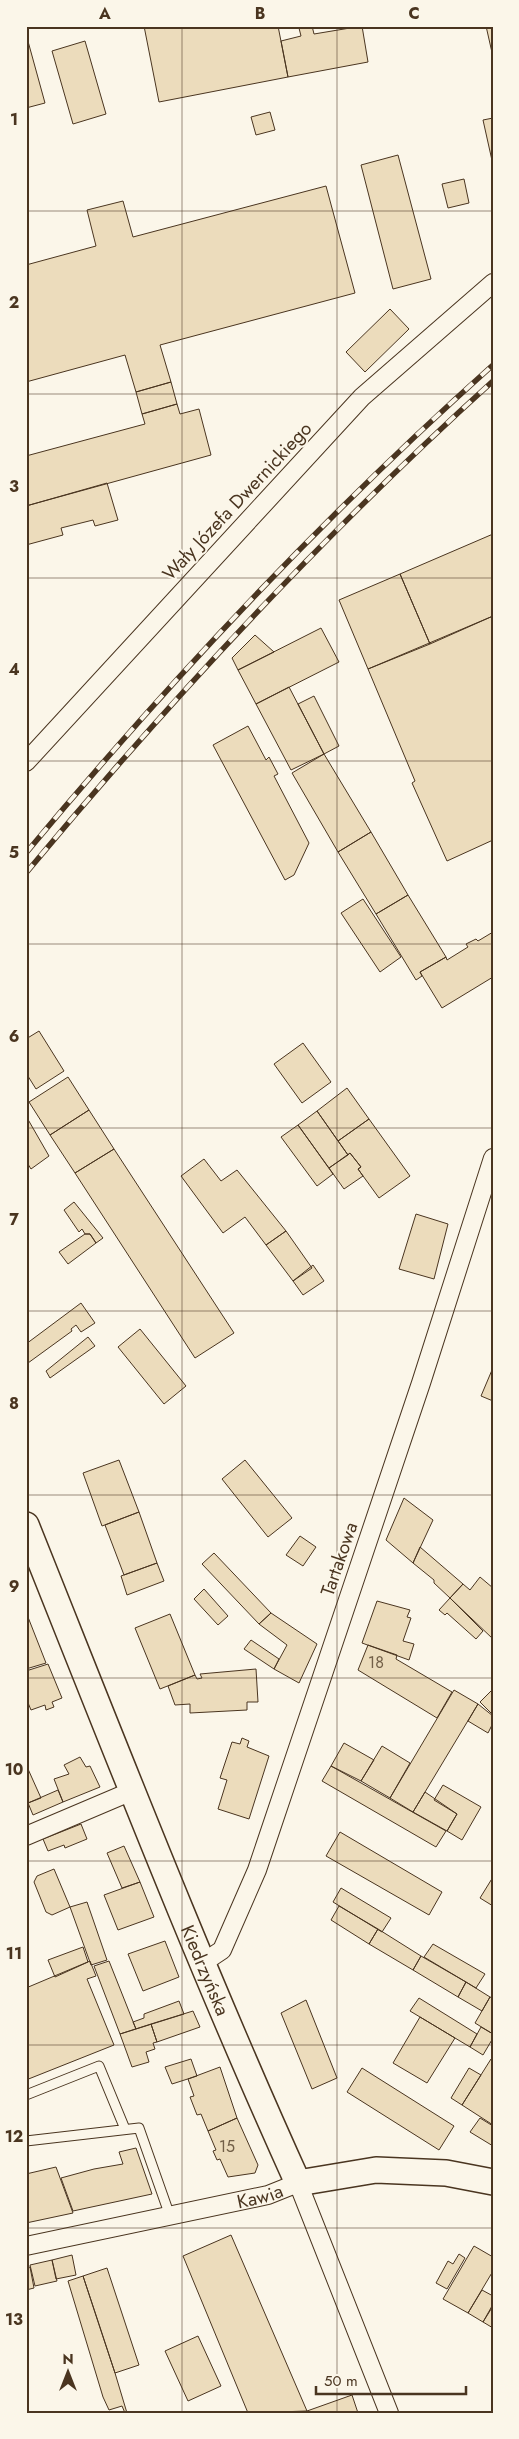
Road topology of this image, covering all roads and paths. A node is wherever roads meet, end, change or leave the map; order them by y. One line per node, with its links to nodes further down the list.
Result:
1 (493, 283): 2 (street, Wały Józefa Dwernickiego)
2 (26, 762)
3 (493, 1158): 7 (street, Tartakowa)
4 (26, 1525): 5 (street, Kiedrzyńska)
5 (132, 1790): 6 (street); 7 (street, Kiedrzyńska)
6 (26, 1836)
7 (204, 1962): 12 (street, Kiedrzyńska)
8 (26, 2095): 9 (lane)
9 (125, 2129): 10 (lane); 13 (lane)
10 (26, 2141)
11 (493, 2182): 12 (street, Kawia)
12 (298, 2183): 13 (street, Kawia); 15 (street, Kiedrzyńska)
13 (170, 2216): 14 (street, Kawia)
14 (26, 2246)
15 (389, 2413)

